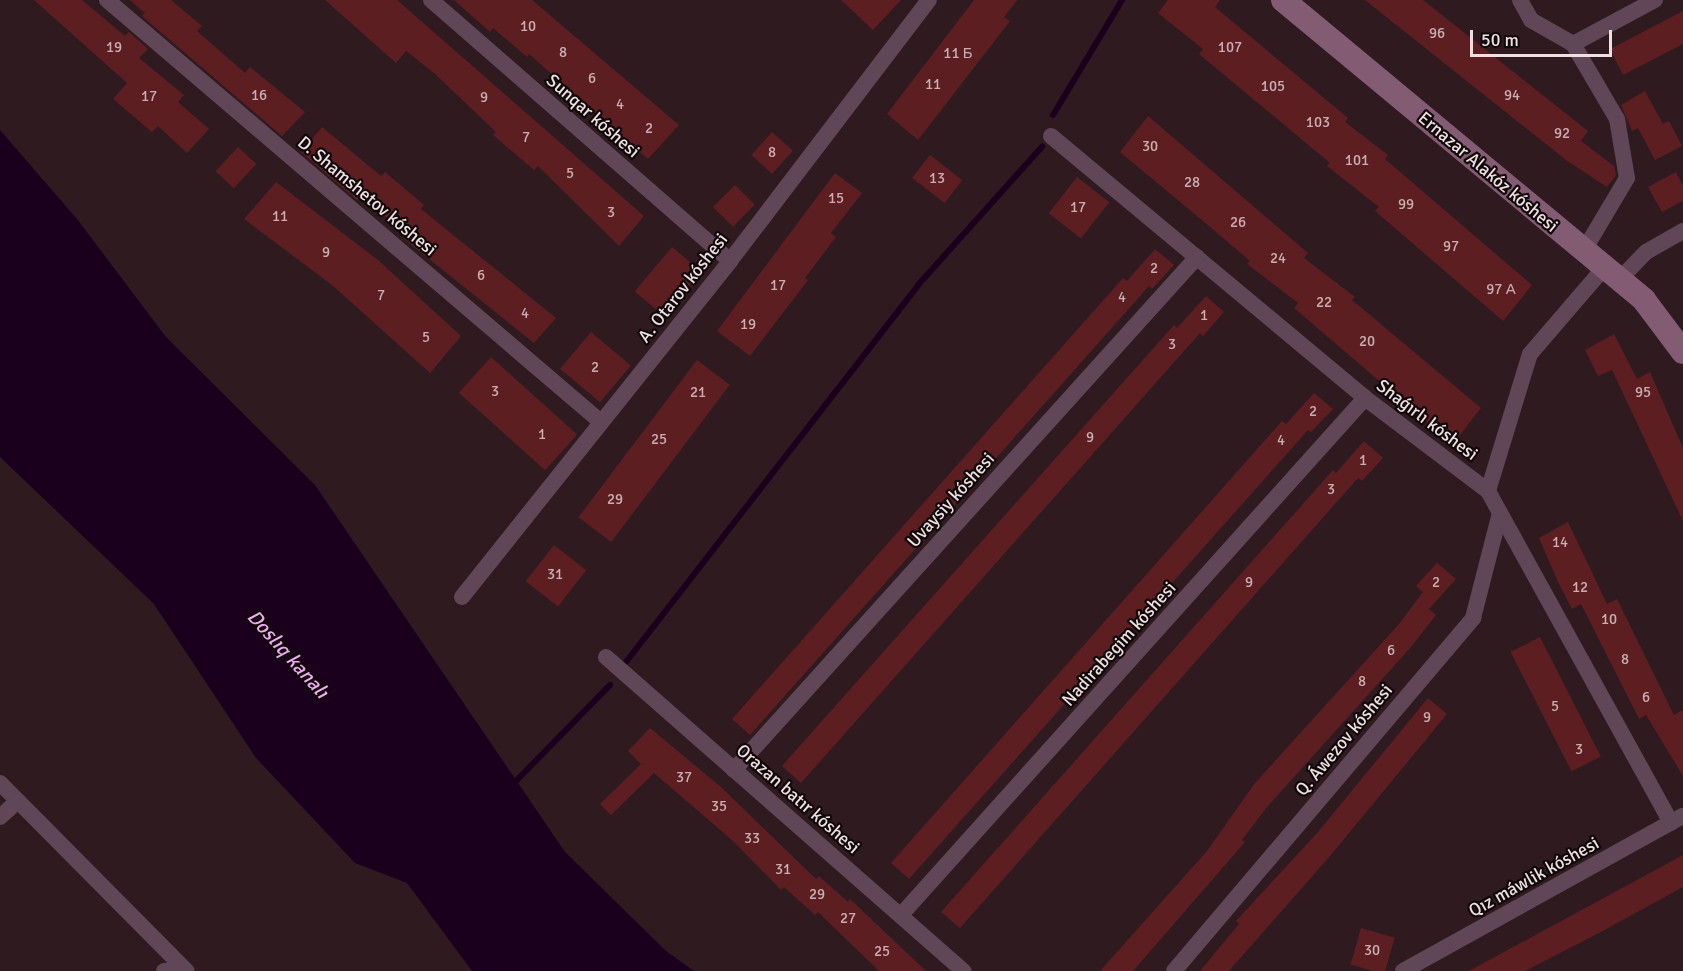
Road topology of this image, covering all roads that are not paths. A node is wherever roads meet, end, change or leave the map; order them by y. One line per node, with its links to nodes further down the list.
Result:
1 (107, 0): 16 (street, D. Shamshetov kóshesi)
2 (431, 0): 12 (street, Sunqar kóshesi)
3 (1283, 0): 10 (main road, Ernazar Alakóz kóshesi)
4 (1520, 0): 7 (street)
5 (1655, 0): 7 (street)
6 (926, 1): 12 (street, A. Otarov kóshesi)
7 (1573, 44): 10 (street)
8 (1051, 136): 11 (street, Shaǵırlı kóshesi)
9 (1683, 231): 13 (street)
10 (1583, 252): 13 (main road, Ernazar Alakóz kóshesi)
11 (1197, 257): 15 (street, Shaǵırlı kóshesi); 21 (street, Uvaysiy kóshesi)
12 (730, 261): 16 (street, A. Otarov kóshesi)
13 (1610, 275): 14 (main road, Ernazar Alakóz kóshesi); 17 (street)
14 (1683, 352)
15 (1365, 398): 17 (street, Shaǵırlı kóshesi); 26 (street, Nadirabegim kóshesi)
16 (601, 422): 19 (street, A. Otarov kóshesi)
17 (1488, 492): 18 (street, Shaǵırlı kóshesi)
18 (1500, 513): 25 (street, Shaǵırlı kóshesi); 30 (street, Q. Áwezov kóshesi)
19 (462, 597)
20 (606, 657): 21 (street, Orazan batır kóshesi)
21 (734, 770): 26 (street, Orazan batır kóshesi)
22 (0, 783): 23 (street)
23 (18, 801): 24 (street); 27 (street)
24 (0, 817)
25 (1677, 820): 31 (street, Qız máwlik kóshesi)
26 (901, 915): 29 (street, Orazan batır kóshesi)
27 (186, 970): 28 (street)
28 (164, 971)
29 (964, 971)
30 (1174, 971)
31 (1403, 971)

